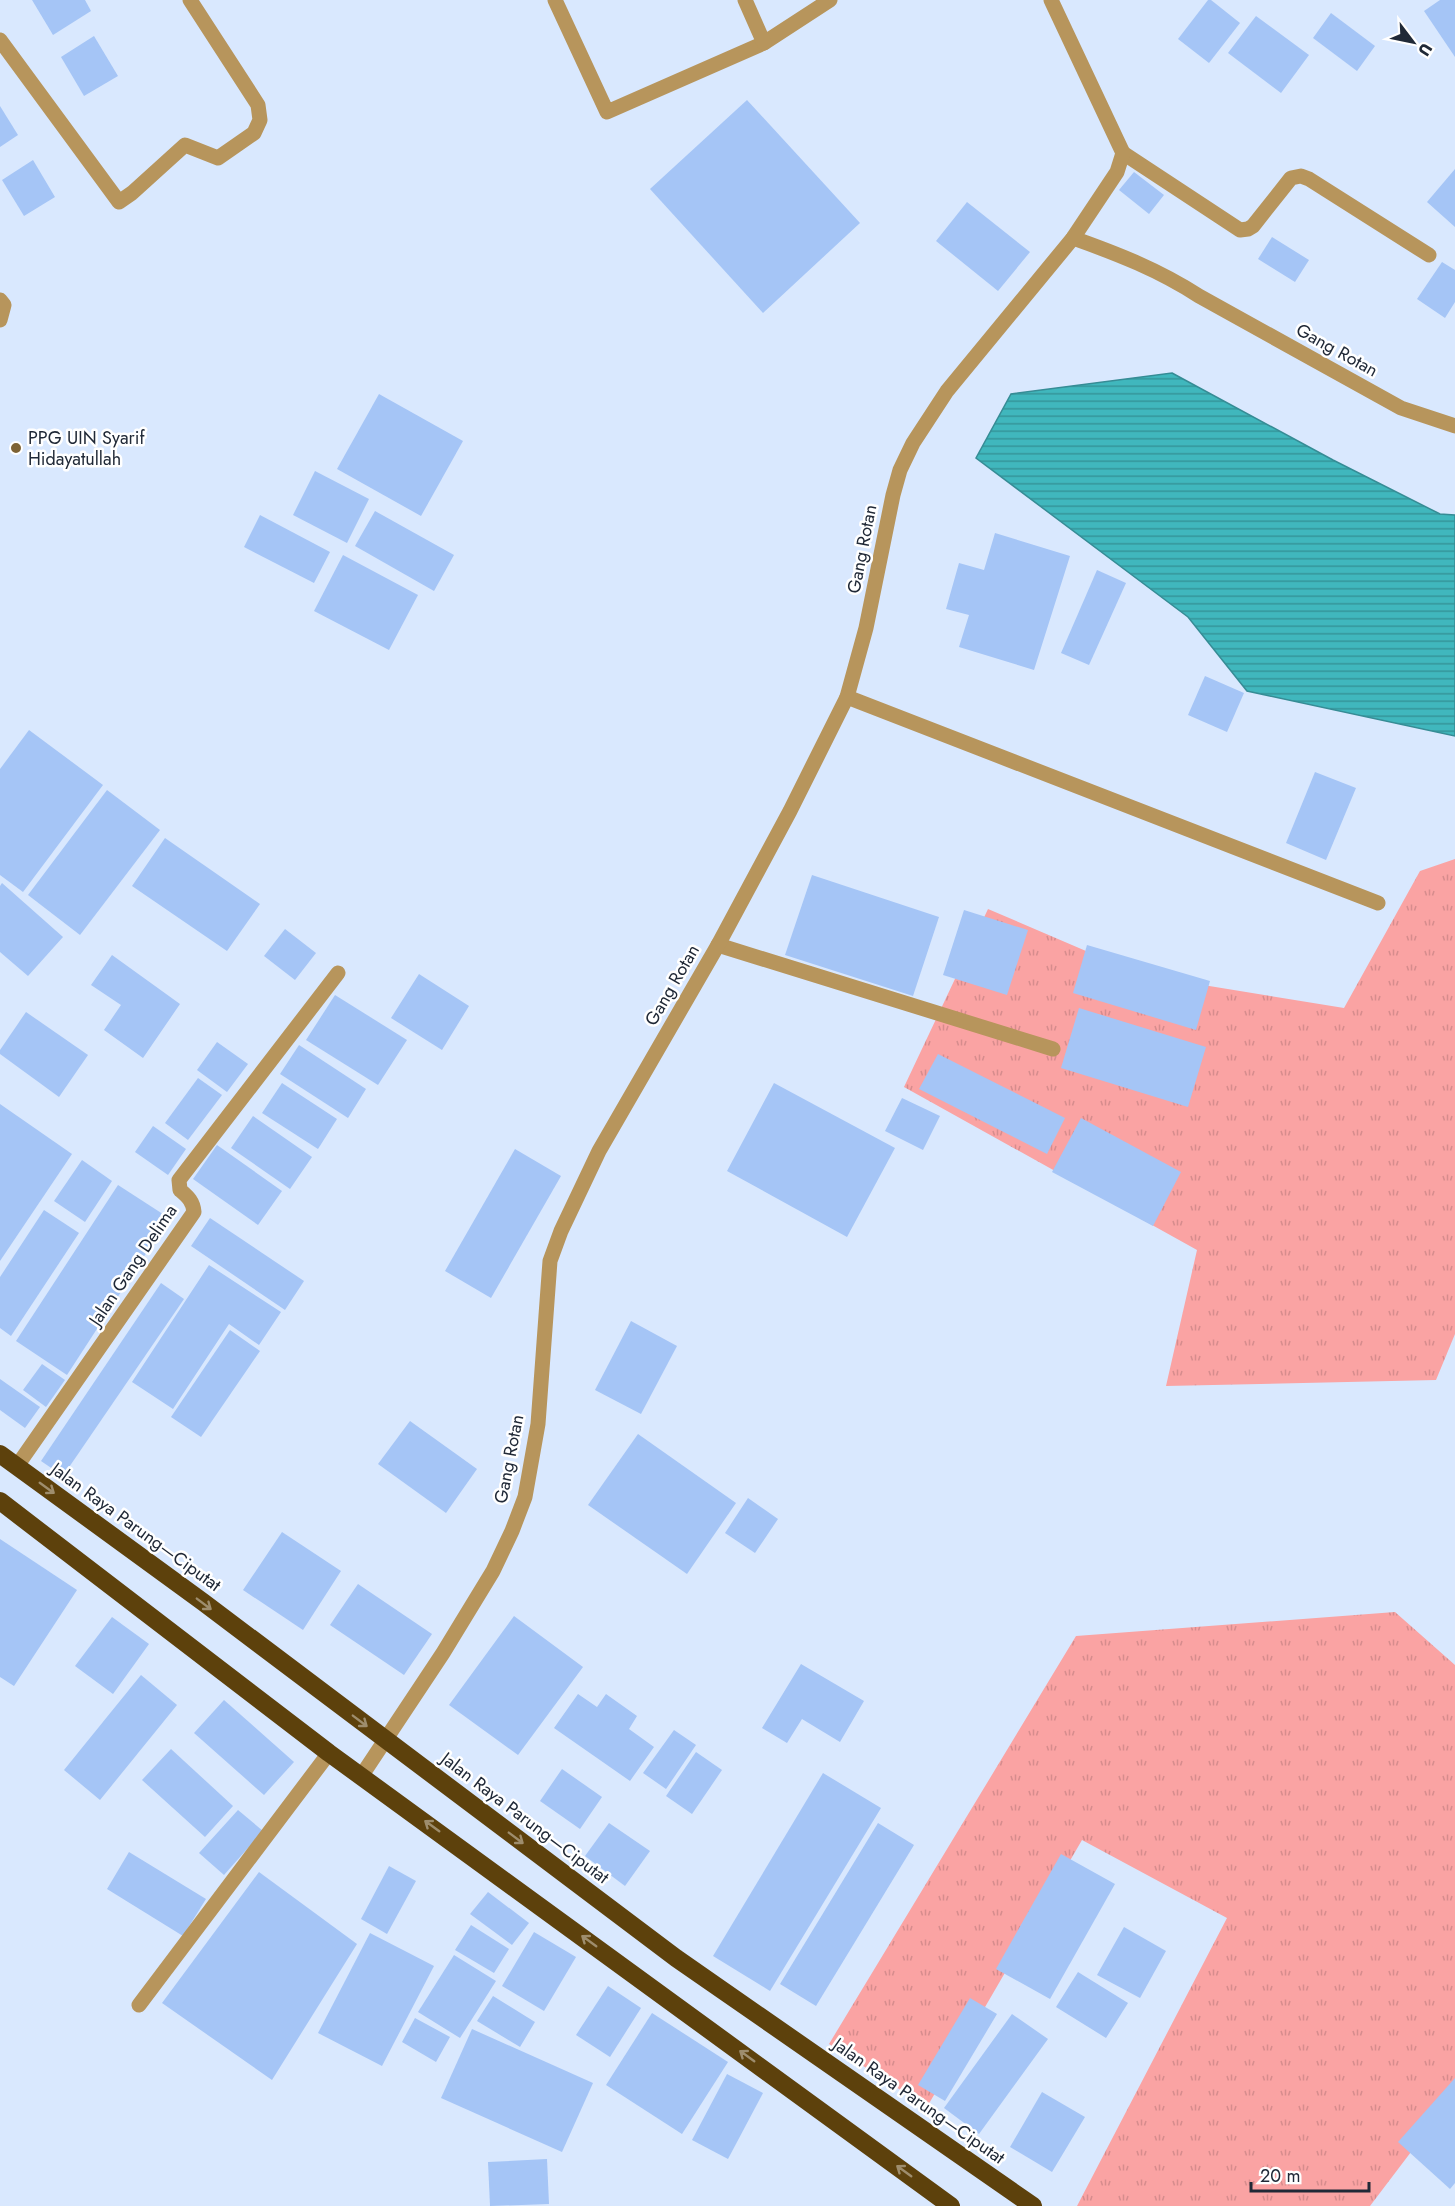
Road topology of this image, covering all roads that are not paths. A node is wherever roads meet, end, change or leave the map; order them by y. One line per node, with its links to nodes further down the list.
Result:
1 (190, 0): 6 (street)
2 (555, 0): 7 (street)
3 (745, 0): 7 (street)
4 (830, 0): 7 (street)
5 (1051, 0): 8 (street)
6 (0, 40)
7 (764, 43)
8 (1123, 153): 9 (street, Gang Rotan); 10 (street)
9 (1073, 238): 13 (street, Gang Rotan); 14 (street, Gang Rotan)
10 (1430, 255)
11 (0, 300): 12 (street)
12 (0, 320)
13 (1455, 426)
14 (847, 698): 15 (street); 16 (street, Gang Rotan)
15 (1378, 903)
16 (718, 945): 18 (street); 22 (street, Gang Rotan)
17 (338, 973): 20 (street, Jalan Gang Delima)
18 (1053, 1049)
19 (0, 1454): 20 (highway, Jalan Raya Parung—Ciputat)
20 (17, 1466): 22 (highway, Jalan Raya Parung—Ciputat, one-way to 22)
21 (0, 1501): 23 (highway)
22 (386, 1740): 24 (street, Gang Rotan); 27 (highway, Jalan Raya Parung—Ciputat, one-way to 27)
23 (330, 1753): 24 (highway); 25 (street)
24 (362, 1776): 26 (highway, one-way to 24)
25 (139, 2005)
26 (951, 2206)
27 (1033, 2206)

